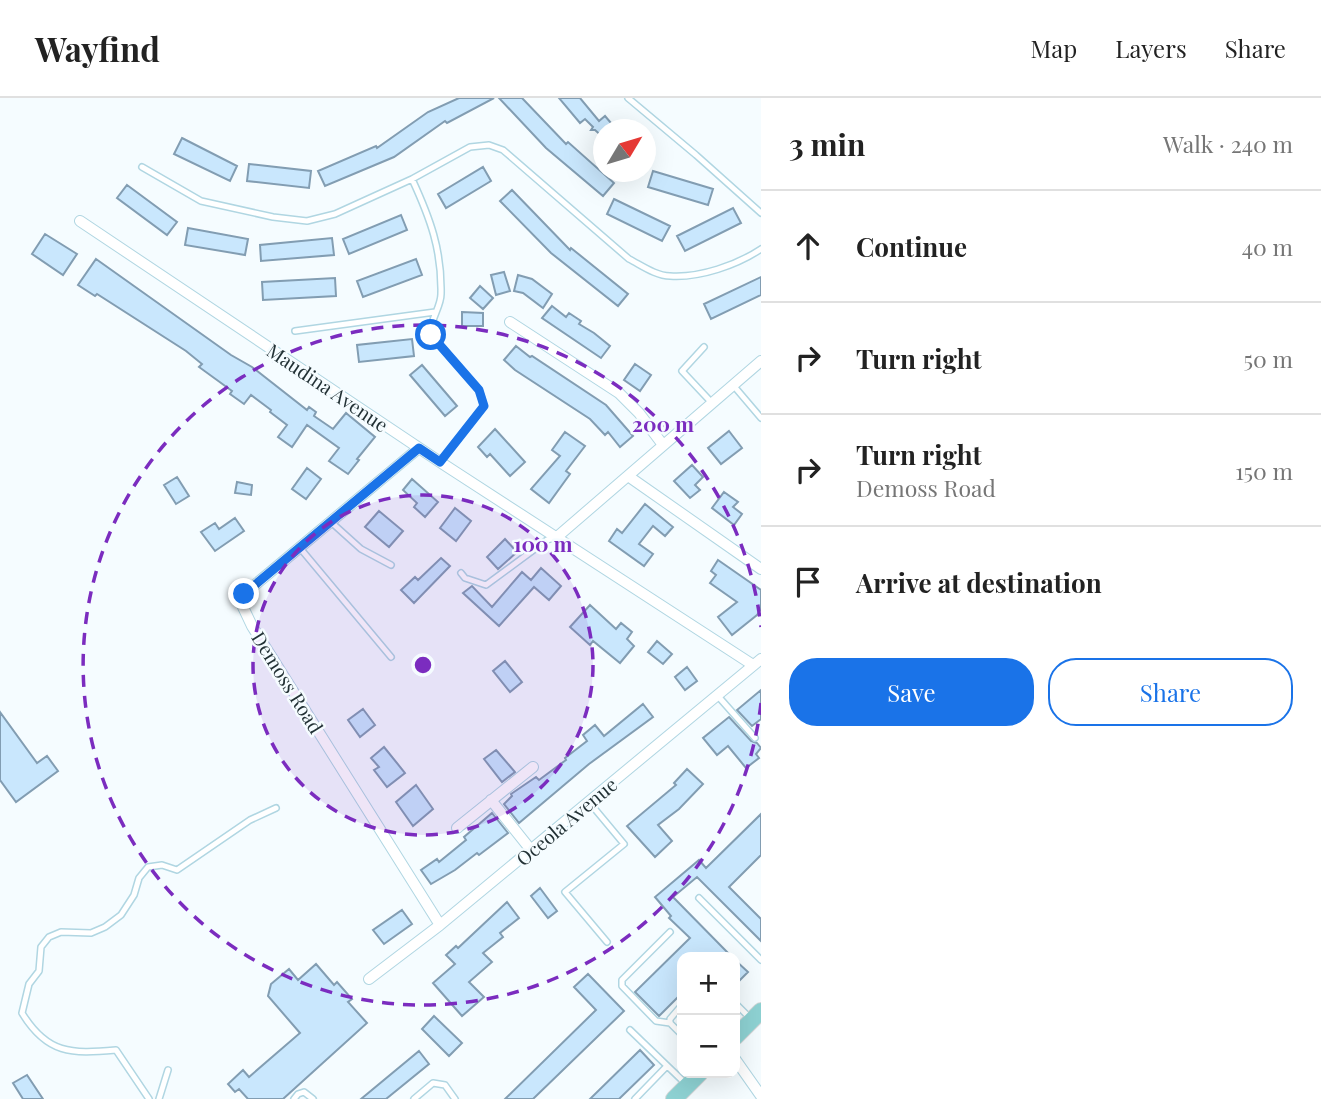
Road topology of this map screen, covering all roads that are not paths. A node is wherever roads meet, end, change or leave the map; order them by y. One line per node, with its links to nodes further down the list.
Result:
1 (628, 98): 4 (lane)
2 (142, 167): 3 (lane)
3 (412, 179): 6 (lane); 7 (lane)
4 (761, 213)
5 (80, 221): 16 (street, Maudina Avenue)
6 (761, 248)
7 (435, 312): 9 (lane); 17 (lane)
8 (510, 322): 15 (street)
9 (295, 331)
10 (704, 347): 13 (lane)
11 (761, 360): 12 (street)
12 (733, 385): 13 (street); 14 (lane)
13 (712, 403): 15 (street)
14 (761, 418)
15 (663, 444): 18 (street)
16 (419, 448): 17 (street, Maudina Avenue); 19 (street, Demoss Road)
17 (440, 462): 20 (street, Maudina Avenue)
18 (628, 476): 20 (street); 23 (street)
19 (331, 522): 21 (street, Demoss Road); 22 (lane)
20 (557, 537): 24 (lane); 26 (street, Maudina Avenue)
21 (300, 548): 25 (lane); 36 (street, Demoss Road)
22 (391, 565)
23 (761, 569)
24 (461, 573)
25 (391, 657)
26 (757, 662): 27 (street, Oceola Avenue)
27 (717, 695): 28 (lane); 31 (street, Oceola Avenue)
28 (755, 738)
29 (533, 767): 30 (street)
30 (491, 800): 33 (street); 34 (street)
31 (589, 802): 34 (street, Oceola Avenue); 38 (lane)
32 (276, 808): 54 (lane)
33 (457, 828)
34 (531, 850): 36 (street, Oceola Avenue)
35 (699, 898): 39 (lane)
36 (440, 925): 40 (street, Oceola Avenue)
37 (670, 932): 44 (lane)
38 (607, 942)
39 (761, 960)
40 (369, 979)
41 (740, 1006): 43 (lane)
42 (677, 1010): 44 (lane)
43 (757, 1016): 47 (main road)
44 (670, 1023): 46 (lane)
45 (630, 1030): 48 (lane)
46 (677, 1030)
47 (740, 1032)
48 (667, 1066): 52 (lane); 60 (lane)
49 (740, 1066): 53 (street)
50 (168, 1070): 55 (lane)
51 (695, 1078): 52 (main road)
52 (687, 1086): 61 (main road)
53 (761, 1096)
54 (149, 1099)
55 (159, 1099)
56 (294, 1099): 57 (lane)
57 (313, 1099)
58 (414, 1099): 59 (lane)
59 (456, 1099)
60 (635, 1099)
61 (674, 1099)

